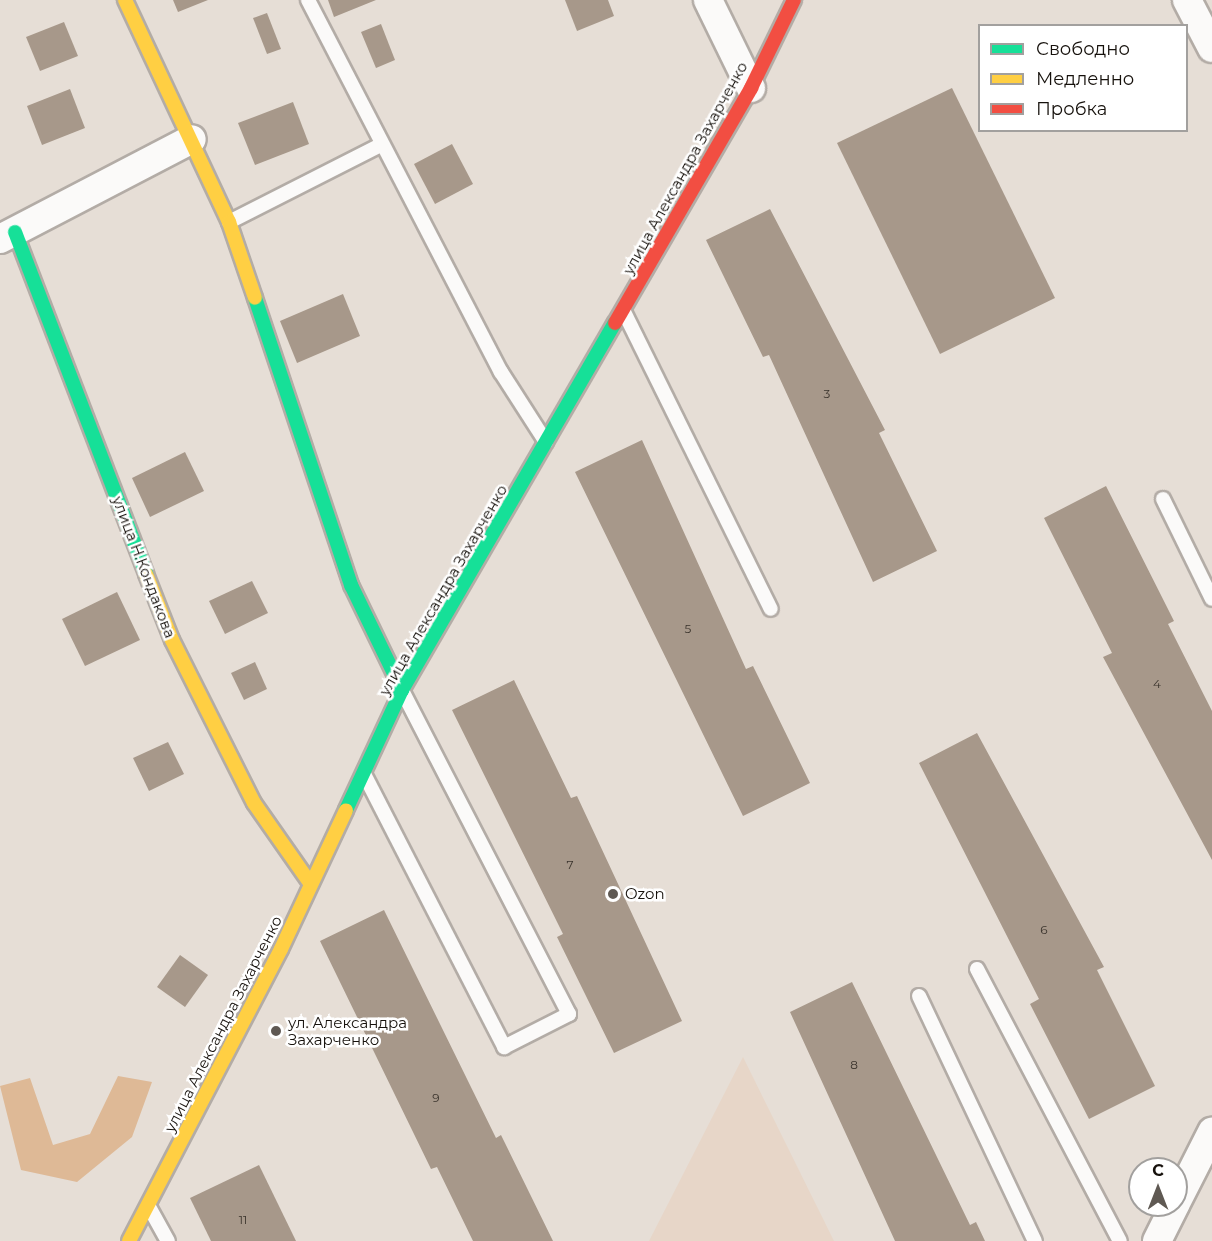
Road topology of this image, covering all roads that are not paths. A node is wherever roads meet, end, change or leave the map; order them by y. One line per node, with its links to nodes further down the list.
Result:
1 (125, 0): 8 (street)
2 (309, 0): 9 (lane)
3 (708, 0): 7 (street)
4 (794, 0): 7 (street, улица Александра Захарченко)
5 (1187, 0): 6 (street)
6 (1212, 48)
7 (751, 88): 12 (street, улица Александра Захарченко)
8 (192, 139): 10 (street); 11 (street, улица Н.Кондакова)
9 (381, 146): 10 (lane); 13 (lane)
10 (228, 222): 17 (street)
11 (7, 236): 19 (street, улица Н.Кондакова)
12 (623, 310): 13 (street, улица Александра Захарченко); 16 (lane)
13 (547, 444): 17 (street, улица Александра Захарченко)
14 (1163, 500): 15 (lane)
15 (1212, 599)
16 (771, 609)
17 (402, 690): 18 (street, улица Александра Захарченко); 18 (lane)
18 (365, 776): 19 (street, улица Александра Захарченко)
19 (310, 883): 24 (street, улица Александра Захарченко)
20 (977, 969): 29 (lane)
21 (919, 996): 28 (lane)
22 (1212, 1132): 23 (street)
23 (1188, 1179)
24 (149, 1206): 26 (street, улица Александра Захарченко); 27 (lane)
25 (1169, 1217): 30 (street)
26 (129, 1241)
27 (168, 1241)
28 (1035, 1241)
29 (1120, 1241)
30 (1157, 1241)

